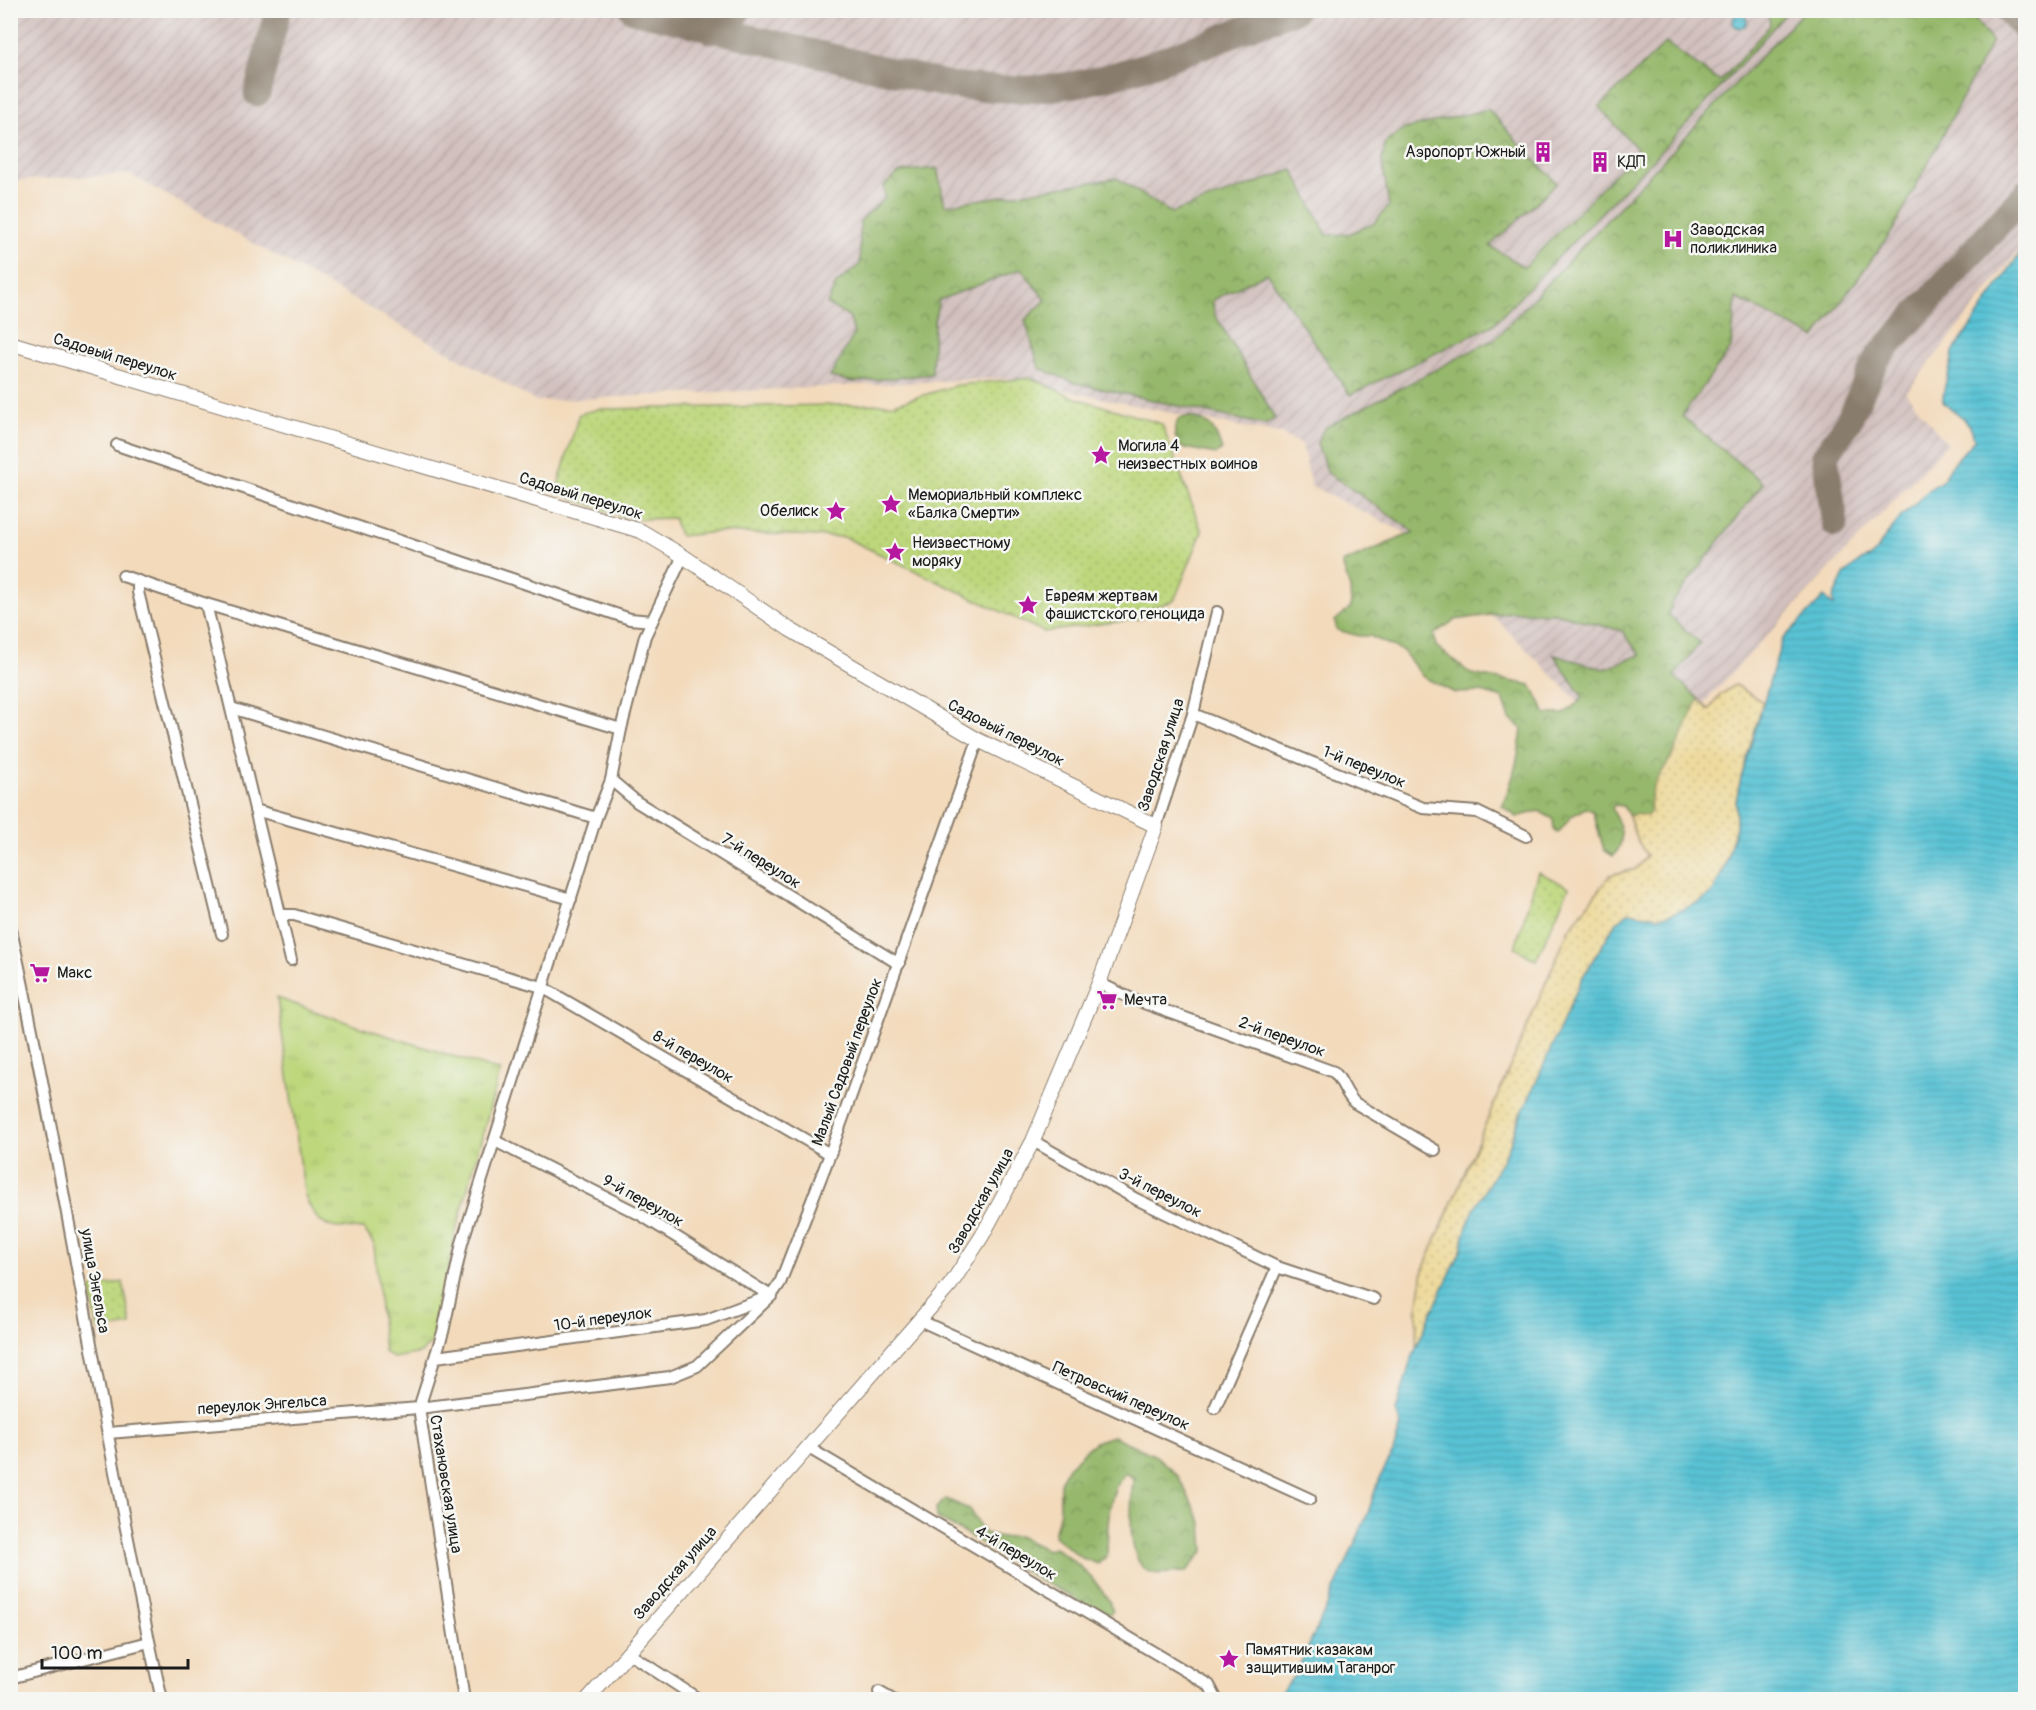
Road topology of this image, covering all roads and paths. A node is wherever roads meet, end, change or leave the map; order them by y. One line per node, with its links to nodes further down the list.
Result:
1 (10, 343): 3 (street, Садовый переулок)
2 (117, 445): 8 (street)
3 (683, 556): 8 (street); 12 (street, Садовый переулок)
4 (123, 576): 5 (street)
5 (138, 582): 6 (street); 21 (street)
6 (206, 604): 9 (street); 11 (street)
7 (1217, 612): 10 (street, Заводская улица)
8 (652, 621): 11 (street)
9 (231, 708): 14 (street); 15 (street)
10 (1193, 714): 16 (street, Заводская улица); 17 (street, 1-й переулок)
11 (621, 729): 13 (street)
12 (978, 740): 16 (street, Садовый переулок); 23 (street, Малый Садовый переулок)
13 (611, 780): 15 (street); 23 (street, 7-й переулок)
14 (255, 810): 18 (street); 19 (street)
15 (596, 818): 18 (street)
16 (1156, 826): 25 (street, Заводская улица)
17 (1526, 836)
18 (571, 900): 26 (street)
19 (280, 915): 22 (street); 26 (street, 8-й переулок)
20 (10, 925): 24 (street, улица Энгельса)
21 (222, 934)
22 (291, 960)
23 (899, 964): 30 (street, Малый Садовый переулок)
24 (16, 974): 39 (street, улица Энгельса)
25 (1099, 983): 28 (street, Заводская улица); 29 (street, 2-й переулок)
26 (542, 987): 27 (street); 30 (street, 8-й переулок)
27 (495, 1141): 32 (street, 9-й переулок); 35 (street)
28 (1033, 1141): 31 (street, 3-й переулок); 34 (street, Заводская улица)
29 (1435, 1150)
30 (830, 1154): 32 (street, Малый Садовый переулок)
31 (1277, 1267): 33 (street, 3-й переулок); 38 (street)
32 (771, 1296): 35 (street, 10-й переулок); 36 (street, Малый Садовый переулок)
33 (1374, 1299)
34 (919, 1320): 40 (street, Заводская улица); 41 (street, Петровский переулок)
35 (436, 1357): 37 (street)
36 (697, 1366): 37 (street, Стахановская улица)
37 (419, 1408): 39 (street, переулок Энгельса); 47 (street, Стахановская улица)
38 (1215, 1408)
39 (108, 1432): 42 (street, улица Энгельса)
40 (807, 1447): 43 (street, Заводская улица); 51 (street, 4-й переулок)
41 (1310, 1499)
42 (149, 1642): 44 (street); 46 (street, улица Энгельса)
43 (628, 1653): 48 (street, Заводская улица); 49 (street)
44 (10, 1678)
45 (879, 1692): 50 (street)
46 (162, 1700)
47 (464, 1700)
48 (587, 1700)
49 (700, 1700)
50 (893, 1700)
51 (1217, 1700)

